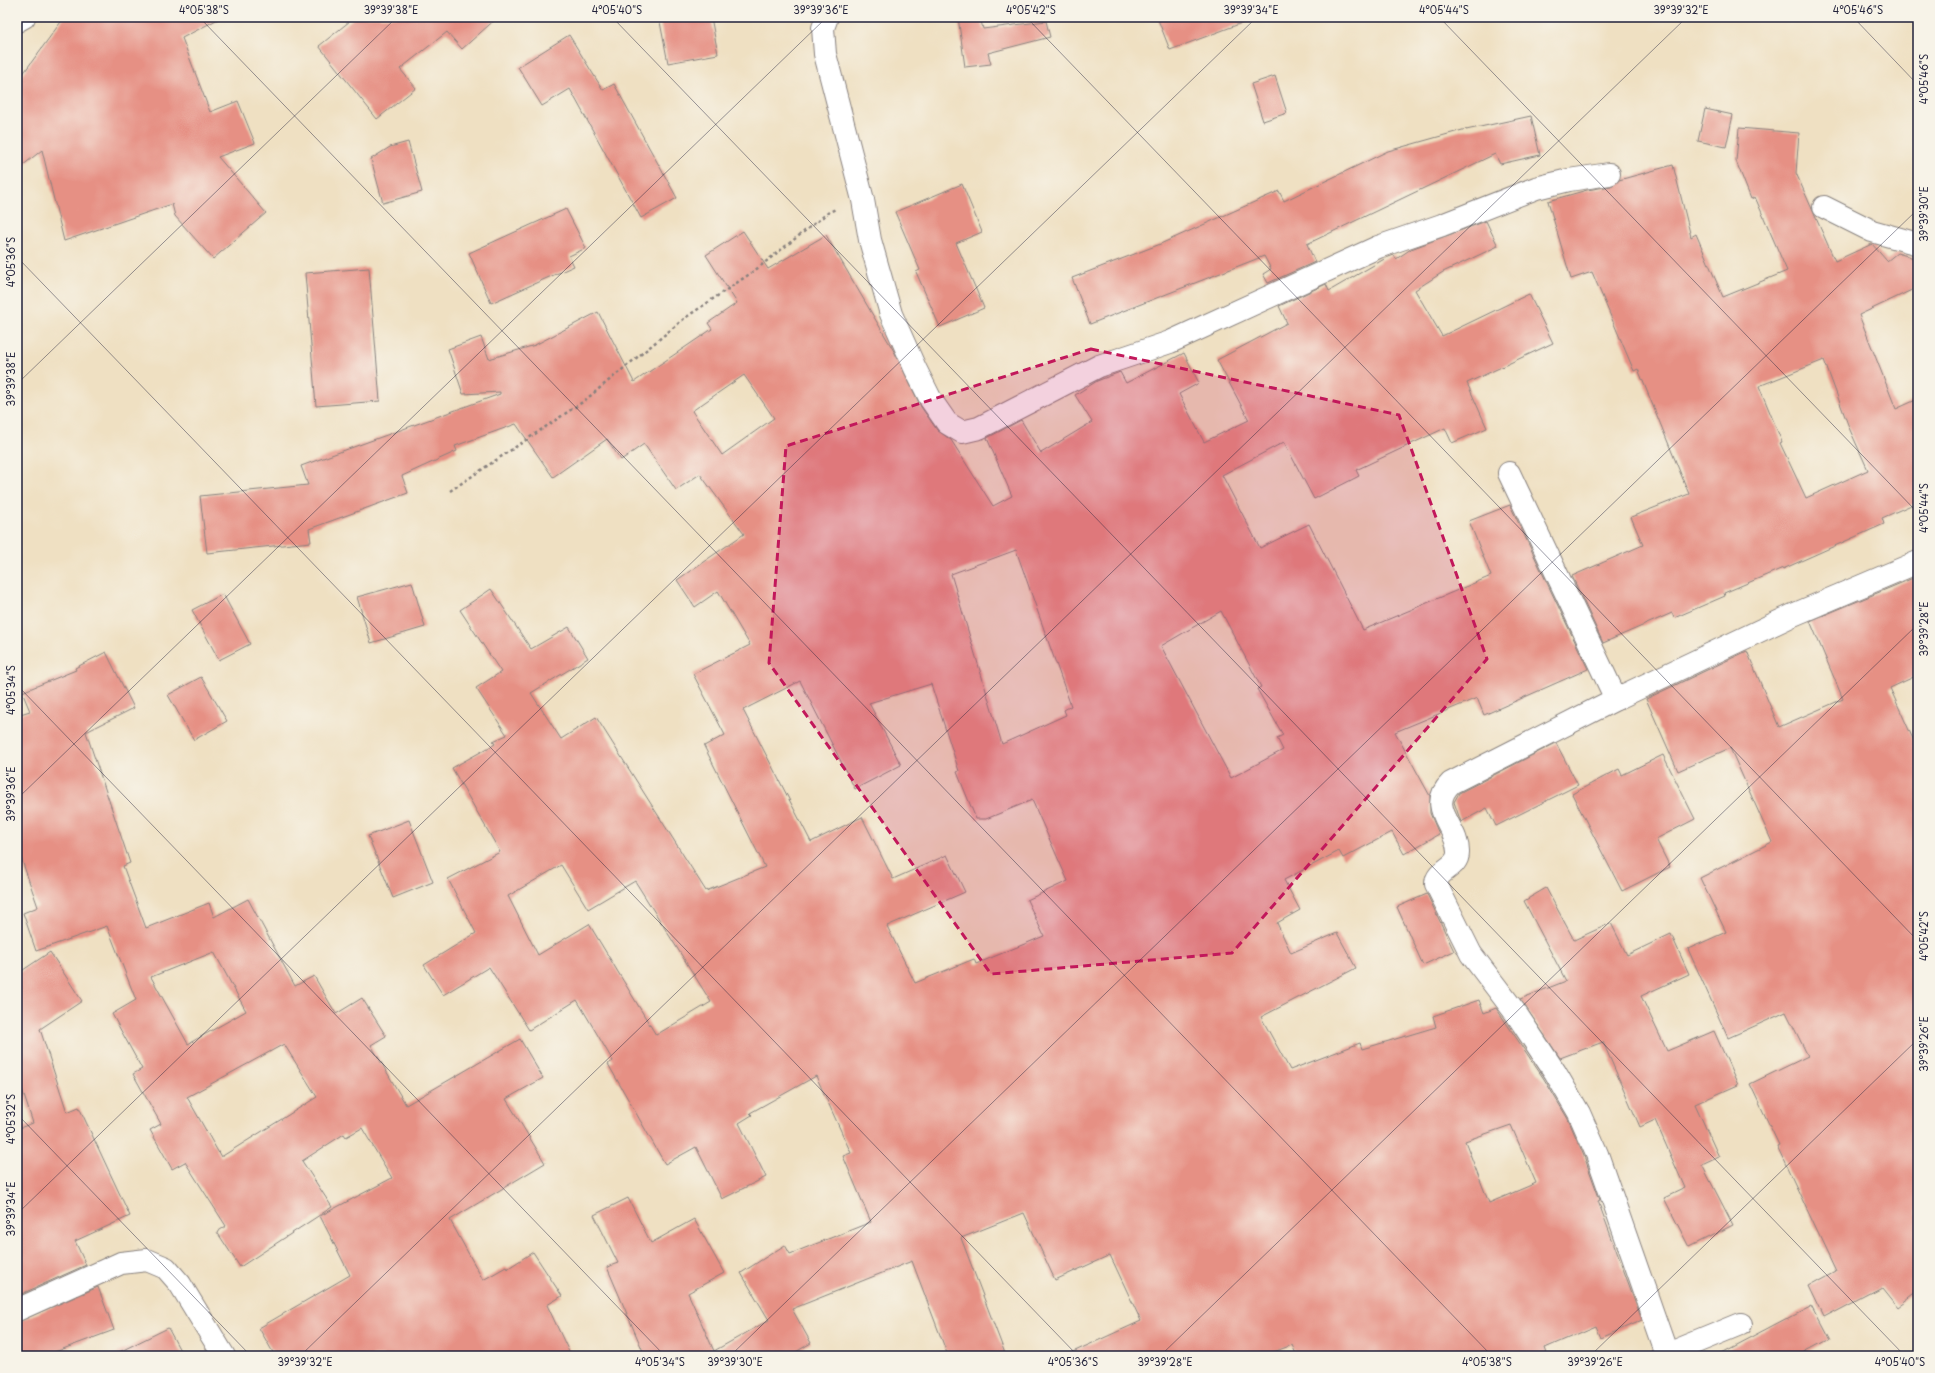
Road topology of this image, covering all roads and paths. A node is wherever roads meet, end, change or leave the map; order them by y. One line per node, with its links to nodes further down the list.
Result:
1 (24, 17): 3 (street)
2 (827, 17): 5 (street)
3 (17, 21)
4 (1609, 174): 5 (street)
5 (863, 200): 9 (path)
6 (1824, 207): 7 (street)
7 (1918, 244)
8 (1509, 473): 11 (street)
9 (450, 491)
10 (1918, 562): 11 (street)
11 (1616, 698): 14 (street)
12 (17, 1310): 15 (street)
13 (1741, 1324): 14 (street)
14 (1665, 1355)
15 (224, 1356)

